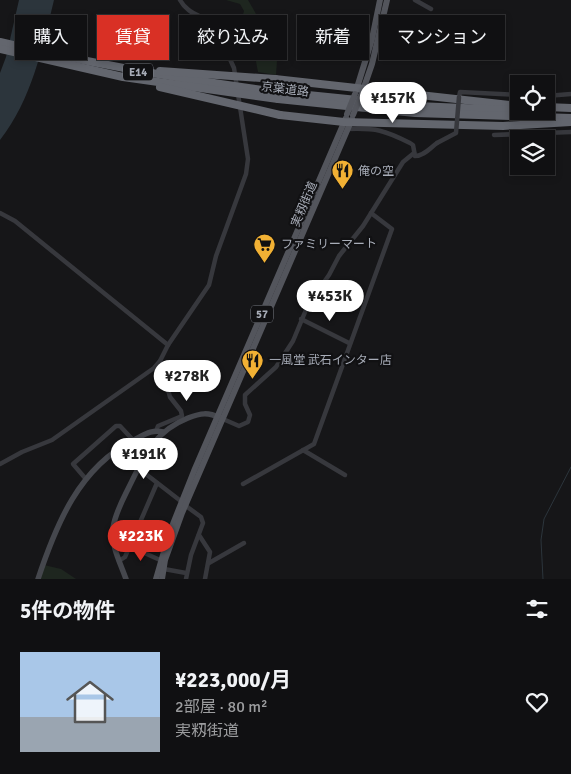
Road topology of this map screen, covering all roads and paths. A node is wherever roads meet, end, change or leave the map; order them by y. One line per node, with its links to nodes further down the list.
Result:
1 (180, 0): 29 (street)
2 (380, 0): 9 (main road, 実籾街道 / 57)
3 (387, 0): 9 (main road, 実籾街道 / 57)
4 (415, 0): 5 (street)
5 (431, 9)
6 (0, 42): 8 (highway, 京葉道路 / E14, bridge)
7 (0, 49): 8 (highway, 京葉道路 / E14, bridge)
8 (71, 62): 9 (highway, bridge); 13 (highway, 京葉道路 / E14, bridge); 20 (highway, bridge)
9 (359, 91): 14 (highway); 20 (main road, 実籾街道 / 57, bridge)
10 (571, 94): 12 (street)
11 (510, 95): 24 (street, bridge)
12 (555, 95)
13 (278, 96): 16 (highway, 京葉道路 / E14); 19 (highway, 京葉道路 / E14)
14 (510, 105)
15 (555, 108): 17 (highway)
16 (510, 110)
17 (571, 110): 18 (highway)
18 (555, 111)
19 (571, 118)
20 (348, 120): 21 (highway); 24 (street); 31 (main road, 実籾街道 / 57)
21 (571, 122)
22 (571, 132): 23 (street)
23 (494, 135)
24 (414, 153): 25 (street)
25 (371, 212): 27 (street); 28 (street)
26 (0, 213): 29 (street)
27 (301, 319): 28 (street); 31 (street)
28 (349, 343): 34 (street)
29 (168, 345): 30 (street)
30 (160, 361): 32 (street); 35 (street)
31 (220, 418): 32 (street); 41 (main road, 実籾街道 / 57)
32 (160, 431): 33 (street); 36 (street)
33 (133, 440): 38 (street); 38 (street)
34 (303, 450): 37 (street); 40 (street)
35 (0, 464)
36 (138, 468): 39 (street); 46 (street)
37 (346, 475)
38 (85, 478): 50 (street)
39 (157, 483): 41 (street); 44 (street)
40 (243, 484)
41 (184, 504): 42 (street); 45 (main road, 実籾街道 / 57); 48 (main road, 実籾街道 / 57)
42 (199, 535): 47 (street); 49 (street)
43 (244, 543): 47 (street)
44 (129, 546): 45 (street); 46 (street)
45 (160, 560): 52 (main road, 実籾街道 / 57)
46 (119, 561): 51 (street)
47 (209, 563): 55 (street)
48 (164, 569): 49 (street); 53 (main road, 実籾街道 / 57)
49 (186, 573): 54 (street)
50 (38, 579)
51 (126, 579)
52 (156, 579)
53 (162, 579)
54 (186, 579)
55 (205, 579)

